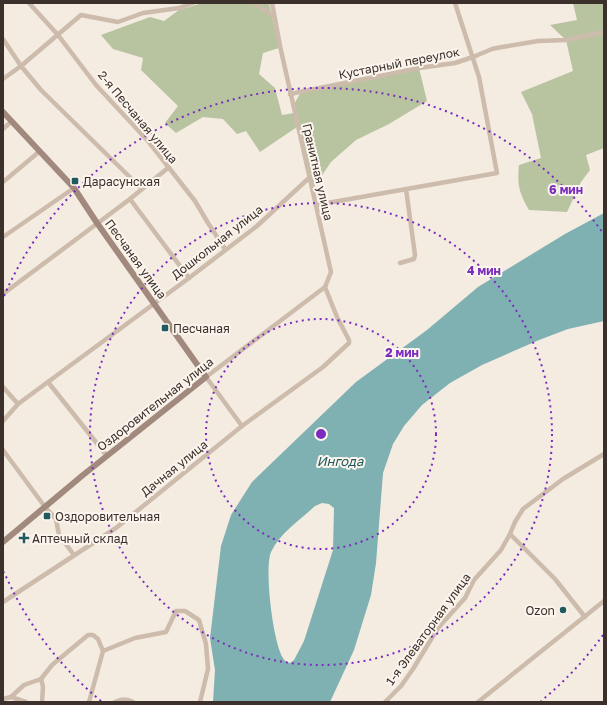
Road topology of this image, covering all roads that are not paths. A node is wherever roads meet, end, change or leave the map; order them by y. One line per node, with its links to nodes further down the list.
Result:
1 (29, 3): 8 (street, 2-я Песчаная улица)
2 (193, 3): 8 (street)
3 (254, 3): 6 (street)
4 (272, 3): 6 (street, Гранитная улица)
5 (455, 3): 10 (street)
6 (273, 16): 13 (street, Гранитная улица)
7 (604, 32): 10 (street, Кустарный переулок)
8 (58, 35): 11 (street); 18 (street, 2-я Песчаная улица)
9 (3, 39): 11 (street)
10 (473, 57): 13 (street, Кустарный переулок); 23 (street)
11 (21, 66): 12 (street); 22 (street)
12 (3, 79)
13 (290, 94): 19 (street, Гранитная улица)
14 (3, 112): 15 (street, Песчаная улица)
15 (11, 122): 16 (street); 17 (street, Песчаная улица)
16 (3, 128)
17 (40, 151): 20 (street); 21 (street, Песчаная улица)
18 (169, 168): 22 (street); 28 (street, 2-я Песчаная улица)
19 (309, 178): 25 (street, Гранитная улица); 28 (street, Дошкольная улица)
20 (3, 182)
21 (74, 188): 26 (street, Песчаная улица); 27 (street)
22 (142, 189): 24 (street)
23 (406, 189): 25 (street); 29 (street)
24 (130, 199): 26 (street); 30 (street)
25 (316, 205): 31 (street, Гранитная улица)
26 (97, 223): 32 (street); 33 (street, Песчаная улица)
27 (3, 237)
28 (226, 249): 30 (street, Дошкольная улица)
29 (400, 263)
30 (189, 278): 33 (street, Дошкольная улица)
31 (325, 287): 34 (street, Оздоровительная улица); 39 (street, Дачная улица)
32 (3, 294)
33 (154, 303): 34 (street, Песчаная улица); 35 (street, Дошкольная улица)
34 (206, 377): 39 (street, Песчаная улица); 42 (street, Оздоровительная улица)
35 (48, 382): 37 (street, Дошкольная улица); 42 (street)
36 (3, 387): 37 (street)
37 (18, 404): 38 (street, Дошкольная улица)
38 (3, 421)
39 (242, 426): 46 (street, Дачная улица)
40 (3, 450): 43 (street)
41 (604, 454): 44 (street, 1-я Элеваторная улица)
42 (107, 456): 43 (street, Оздоровительная улица)
43 (45, 507): 45 (street, Оздоровительная улица); 46 (street)
44 (510, 534): 49 (street); 60 (street, 1-я Элеваторная улица)
45 (3, 542)
46 (74, 555): 48 (street, Дачная улица)
47 (604, 601): 49 (street)
48 (3, 602)
49 (584, 617): 61 (street)
50 (103, 651): 51 (street); 56 (street); 59 (street)
51 (41, 679): 52 (street); 55 (street)
52 (10, 697): 53 (street); 54 (street)
53 (3, 699)
54 (26, 702)
55 (42, 702)
56 (89, 702)
57 (115, 702): 58 (street)
58 (133, 702)
59 (200, 702)
60 (385, 702)
61 (478, 702)

